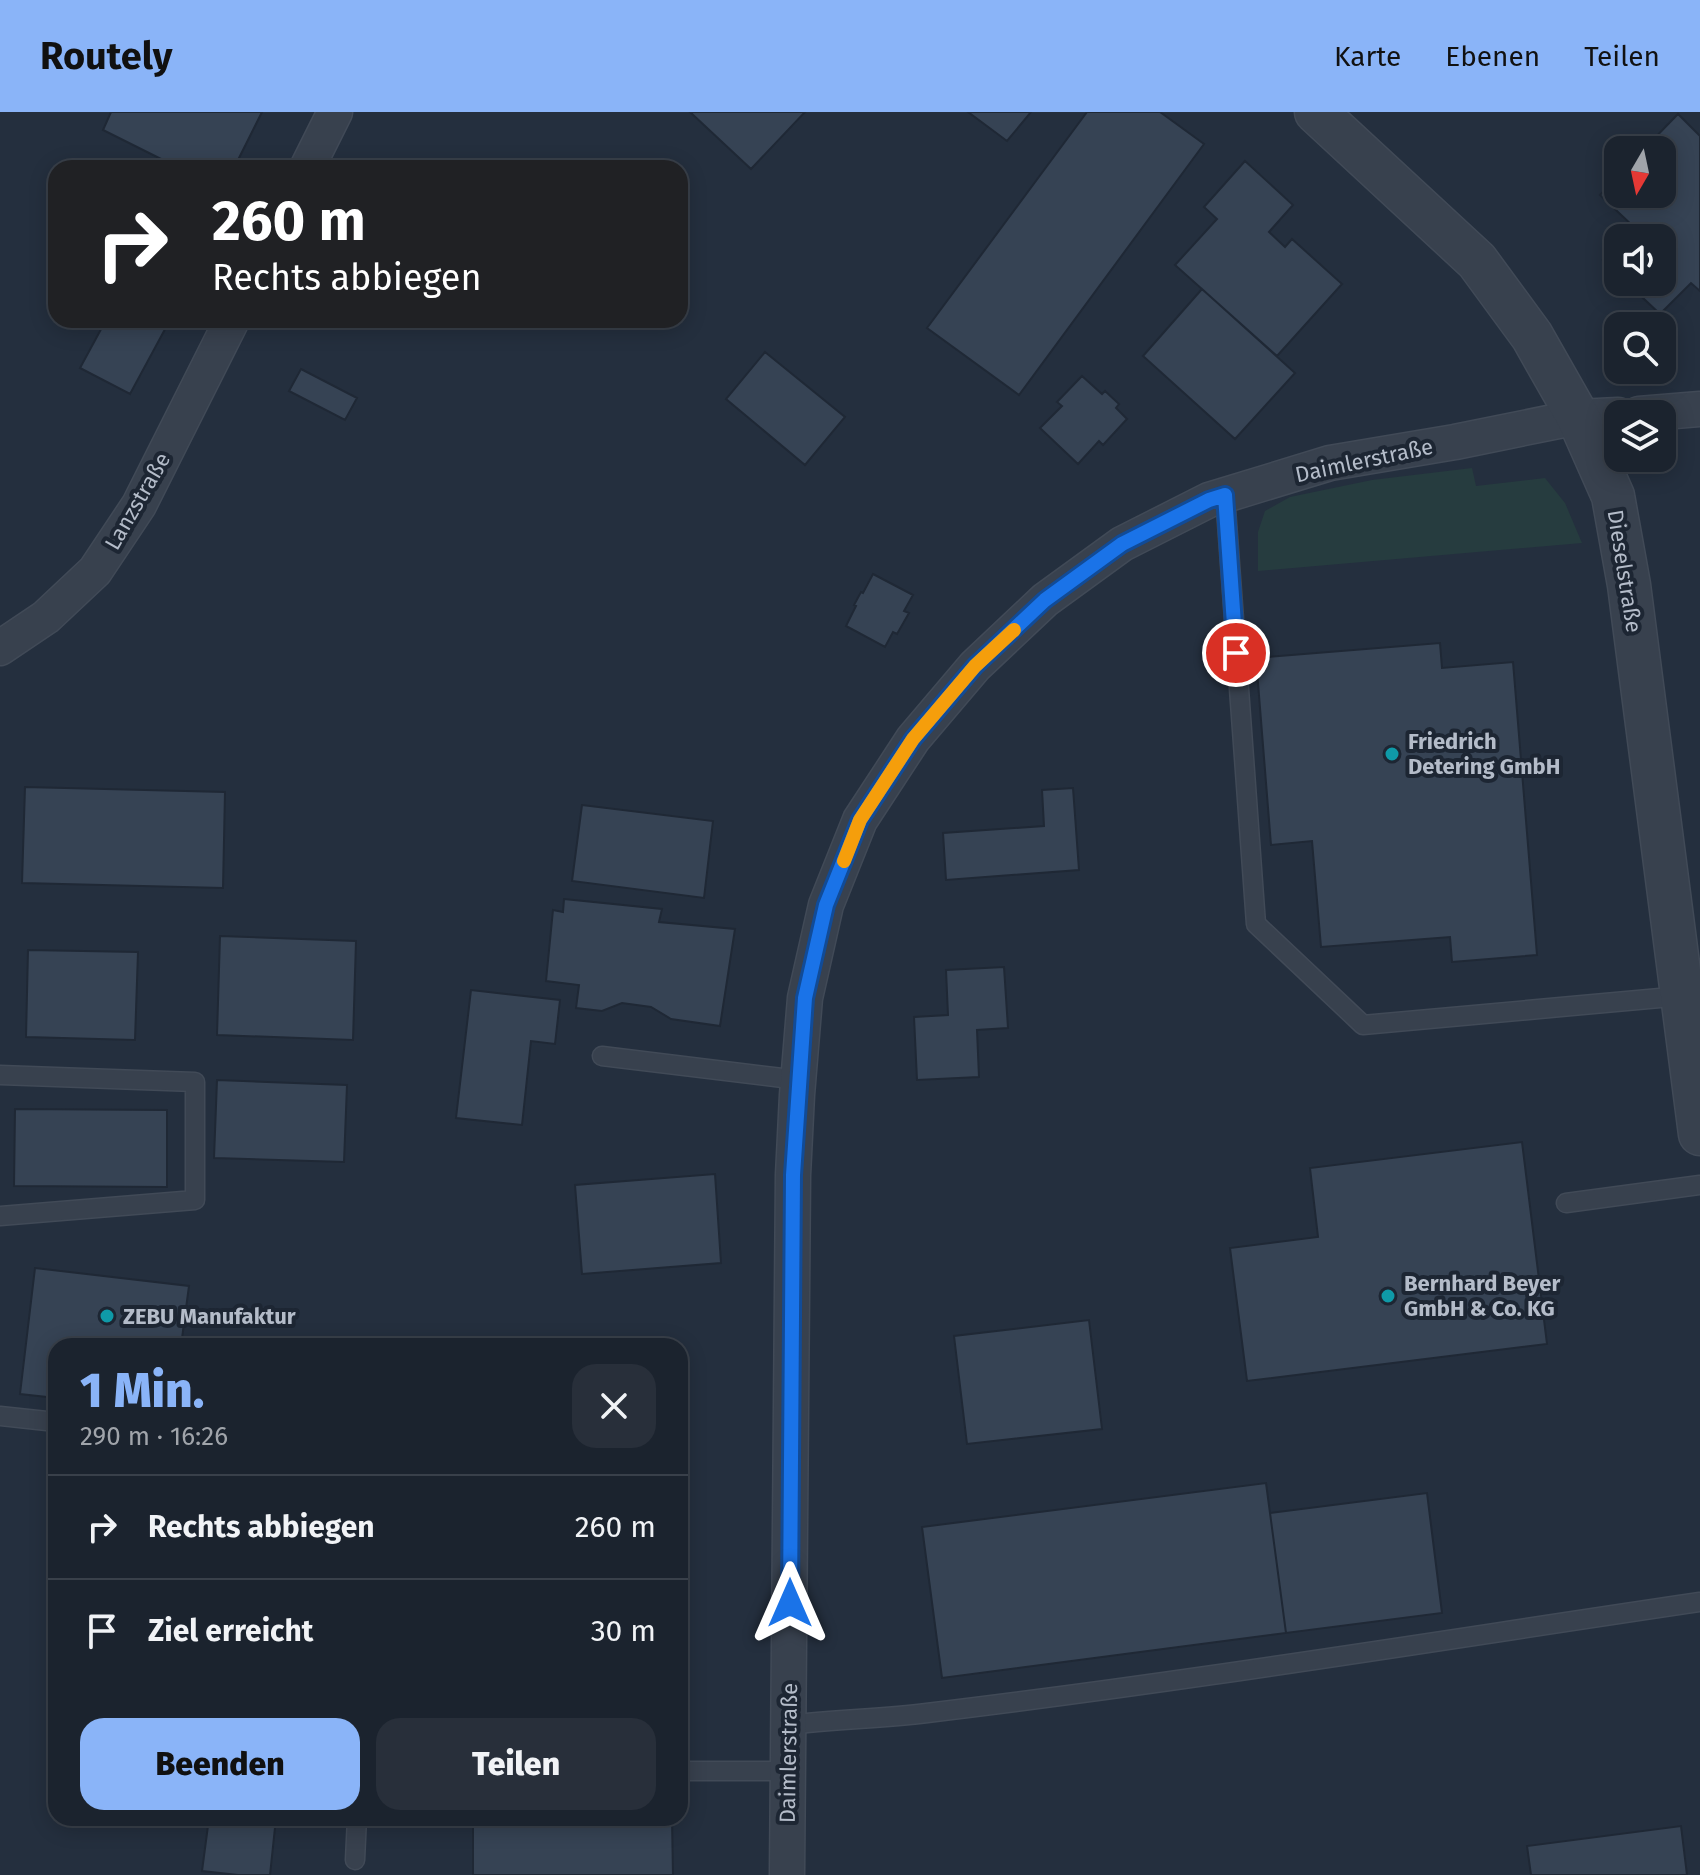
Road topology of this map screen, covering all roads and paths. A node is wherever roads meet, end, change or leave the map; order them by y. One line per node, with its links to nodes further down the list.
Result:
1 (335, 112): 3 (street)
2 (1316, 112): 7 (street, Dieselstraße)
3 (311, 160)
4 (228, 328): 9 (street, Lanzstraße)
5 (1700, 409): 6 (street)
6 (1676, 411)
7 (1598, 416): 8 (street, Daimlerstraße); 10 (street, Dieselstraße)
8 (1225, 495): 10 (lane); 13 (street, Daimlerstraße)
9 (0, 648)
10 (1682, 996): 14 (street, Dieselstraße)
11 (602, 1056): 13 (lane)
12 (0, 1075): 17 (lane)
13 (799, 1080): 21 (street, Daimlerstraße)
14 (1700, 1134)
15 (1700, 1185): 16 (lane)
16 (1566, 1203)
17 (0, 1216)
18 (0, 1416): 19 (lane)
19 (48, 1421)
20 (1700, 1602): 21 (lane)
21 (789, 1725): 23 (street, Daimlerstraße)
22 (688, 1771): 23 (lane)
23 (788, 1771): 26 (street, Daimlerstraße)
24 (357, 1826): 25 (lane)
25 (355, 1860)
26 (787, 1875)

